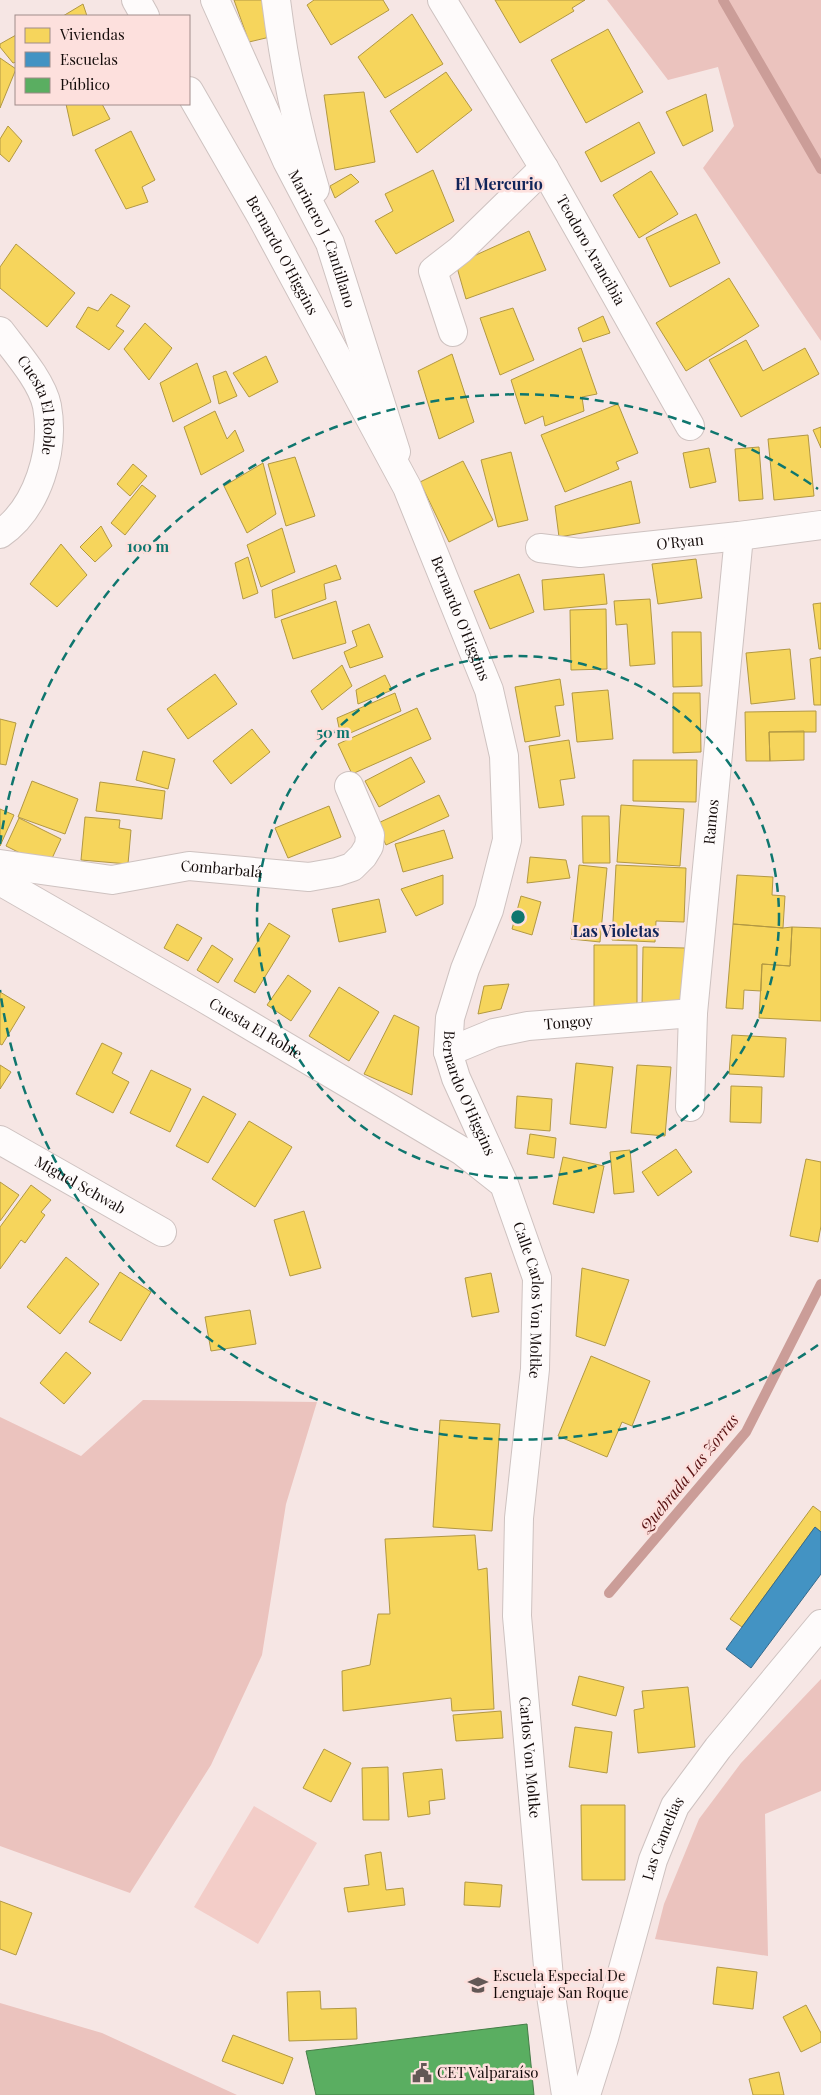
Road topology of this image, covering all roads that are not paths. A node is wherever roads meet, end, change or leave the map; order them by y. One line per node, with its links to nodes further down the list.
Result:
1 (136, 0): 5 (street)
2 (215, 0): 8 (street, Marinero J .Cantillano)
3 (276, 0): 8 (street)
4 (442, 0): 7 (street, Teodoro Arancibia)
5 (144, 15)
6 (190, 93): 12 (street, Bernardo O'Higgins)
7 (544, 168): 10 (street); 11 (street, Teodoro Arancibia)
8 (330, 244): 12 (street, Marinero J .Cantillano)
9 (0, 331): 14 (street, Cuesta El Roble)
10 (453, 332)
11 (690, 426)
12 (407, 487): 21 (street, Bernardo O'Higgins)
13 (821, 525): 15 (street, O'Ryan)
14 (0, 534)
15 (739, 536): 16 (street, O'Ryan); 20 (street, Ramos)
16 (540, 548)
17 (349, 786): 18 (street, Combarbalá)
18 (0, 864)
19 (0, 882): 24 (street, Cuesta El Roble)
20 (693, 1012): 21 (street, Tongoy); 22 (street, Ramos)
21 (448, 1052): 24 (street, Bernardo O'Higgins)
22 (690, 1108)
23 (0, 1140): 25 (street, Miguel Schwab)
24 (504, 1184): 26 (street, Calle Carlos Von Moltke)
25 (162, 1232)
26 (530, 1418): 28 (street, Carlos Von Moltke)
27 (821, 1624): 29 (street, Las Camelias)
28 (566, 2095)
29 (586, 2095)

